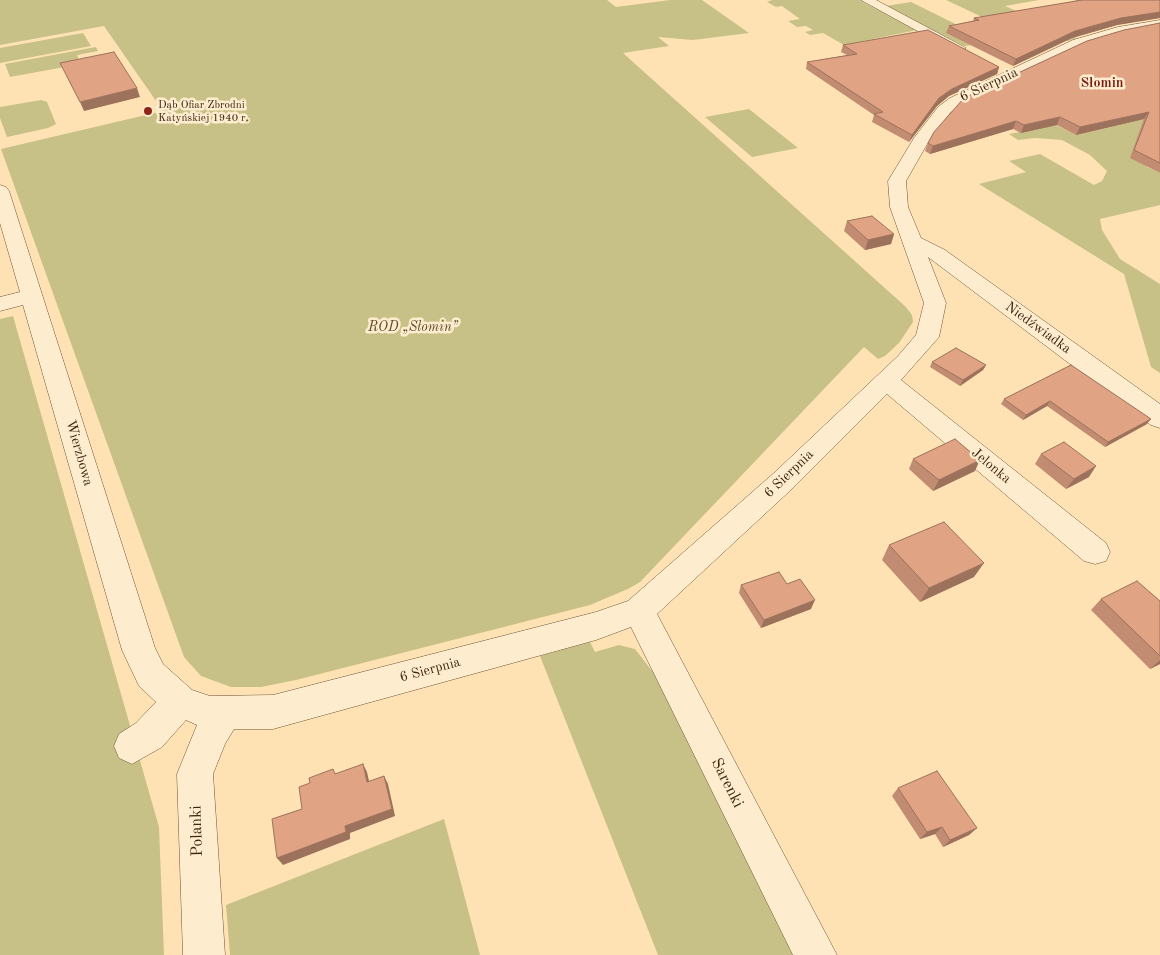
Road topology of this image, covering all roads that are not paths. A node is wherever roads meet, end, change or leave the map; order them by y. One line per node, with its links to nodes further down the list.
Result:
1 (867, 0): 3 (street)
2 (1160, 24): 5 (street, 6 Sierpnia)
3 (971, 54)
4 (0, 191): 6 (street, Wierzbowa)
5 (913, 242): 8 (street, 6 Sierpnia); 9 (street, Niedźwiadka)
6 (32, 296): 7 (street); 12 (street, Wierzbowa)
7 (0, 304)
8 (885, 382): 10 (street, Jelonka); 11 (street, 6 Sierpnia)
9 (1160, 419)
10 (1095, 552)
11 (639, 611): 13 (street, 6 Sierpnia); 16 (street, Sarenki)
12 (180, 702): 13 (street, 6 Sierpnia); 14 (street)
13 (224, 714): 15 (street, Polanki)
14 (132, 746)
15 (204, 955)
16 (816, 955)

